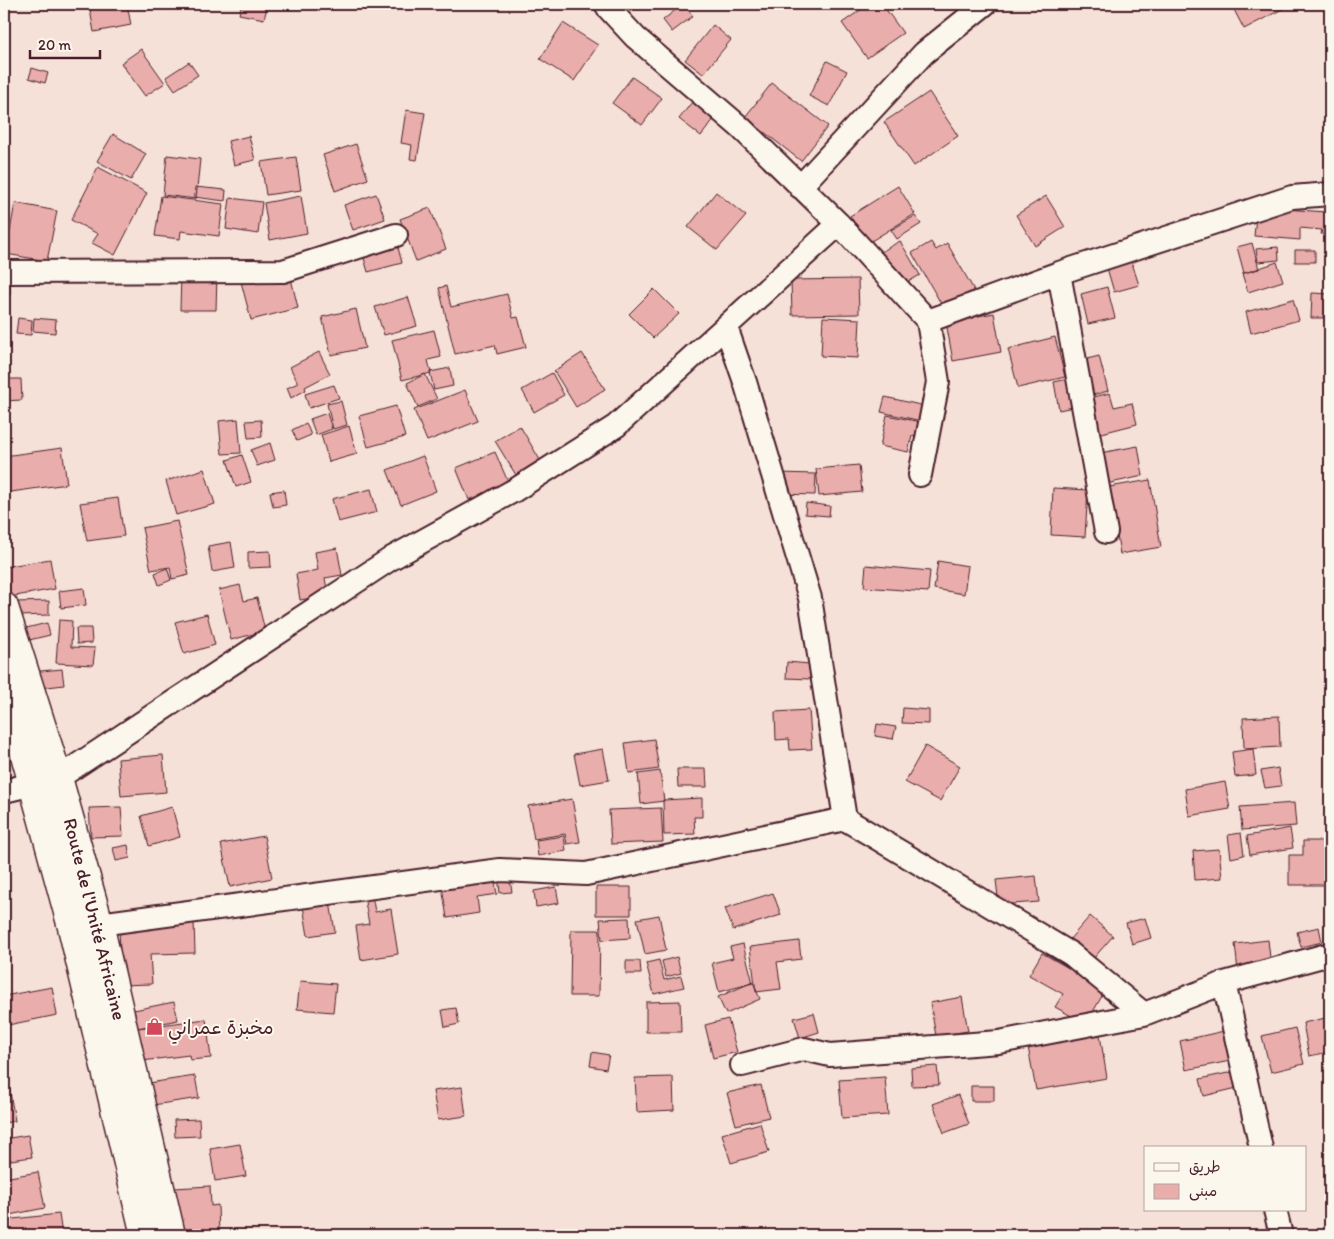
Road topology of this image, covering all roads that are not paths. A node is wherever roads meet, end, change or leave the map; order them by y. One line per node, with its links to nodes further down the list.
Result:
1 (606, 4): 3 (street)
2 (985, 4): 3 (street)
3 (800, 186): 5 (street)
4 (1330, 194): 8 (street)
5 (839, 224): 9 (street); 10 (street)
6 (396, 235): 7 (street)
7 (4, 272)
8 (1059, 273): 9 (street); 12 (street)
9 (928, 321): 11 (street)
10 (726, 327): 15 (street); 17 (street)
11 (920, 474)
12 (1106, 532)
13 (4, 607): 15 (main road, Route de l'Unité Africaine)
14 (4, 678): 15 (main road, Route de l'Unité Africaine)
15 (46, 781): 16 (street); 18 (main road, Route de l'Unité Africaine); 25 (main road, Route de l'Unité Africaine)
16 (4, 791)
17 (846, 819): 18 (street); 21 (street)
18 (99, 924): 26 (main road, Route de l'Unité Africaine)
19 (1330, 954): 20 (street)
20 (1224, 983): 21 (street); 23 (street)
21 (1144, 1014): 22 (street)
22 (742, 1065)
23 (1261, 1146)
24 (1275, 1212): 27 (street)
25 (145, 1235)
26 (171, 1235)
27 (1281, 1235)

